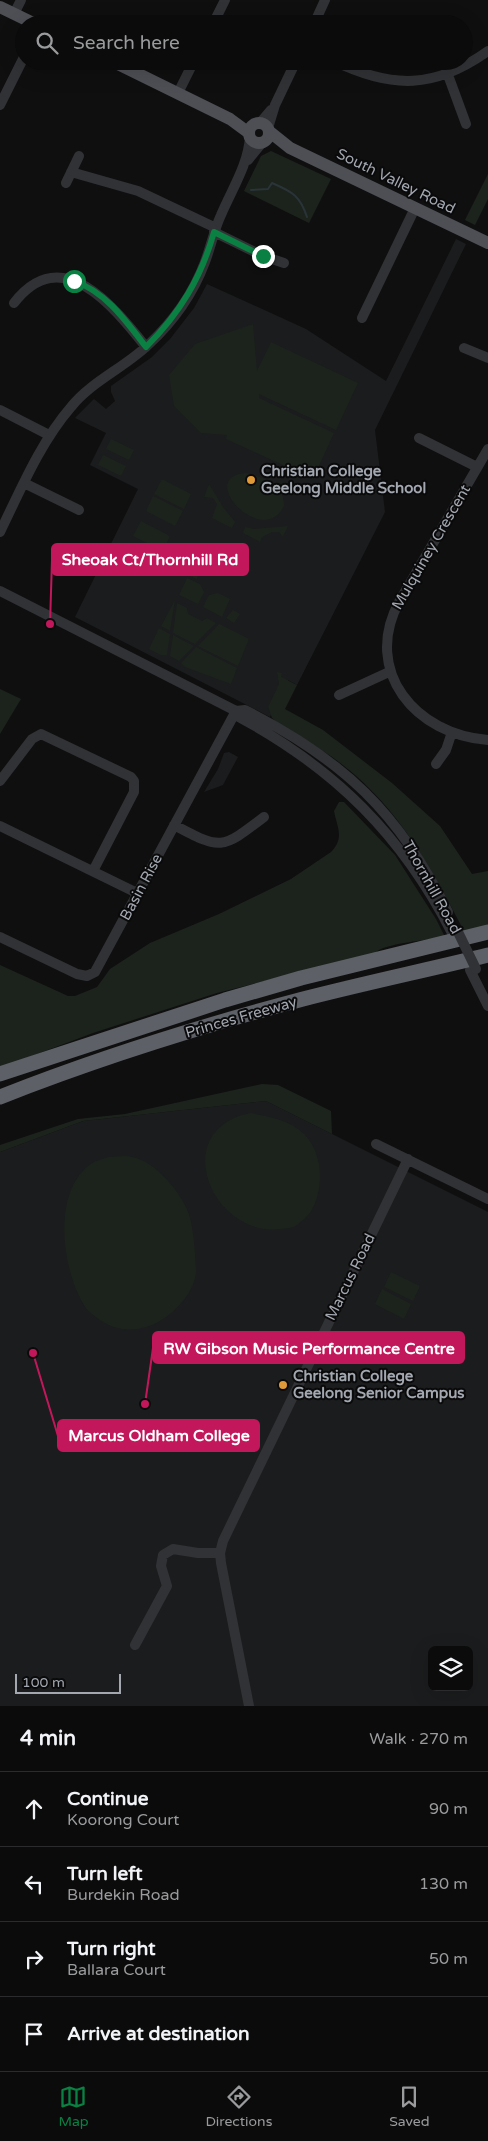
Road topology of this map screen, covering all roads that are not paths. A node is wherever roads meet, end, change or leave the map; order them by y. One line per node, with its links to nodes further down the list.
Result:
1 (21, 0): 5 (street)
2 (225, 0): 6 (street)
3 (325, 0): 7 (street)
4 (0, 7): 5 (main road)
5 (14, 14)
6 (218, 15)
7 (318, 15)
8 (488, 51): 9 (street)
9 (473, 60)
10 (18, 70): 18 (street)
11 (130, 70): 17 (main road, South Valley Road)
12 (190, 70): 17 (street)
13 (292, 70): 20 (street)
14 (354, 70): 16 (street)
15 (456, 70): 16 (street)
16 (448, 75): 19 (street)
17 (178, 94): 20 (main road, South Valley Road)
18 (0, 105)
19 (466, 124)
20 (259, 133): 24 (main road, South Valley Road); 25 (street)
21 (80, 156): 22 (street)
22 (71, 172): 23 (street); 25 (street)
23 (66, 183)
24 (415, 208): 26 (main road, South Valley Road); 29 (street)
25 (215, 230): 27 (street); 30 (street)
26 (488, 243)
27 (284, 263)
28 (14, 303): 30 (street)
29 (362, 318)
30 (146, 347): 34 (street)
31 (464, 348): 32 (street)
32 (488, 358)
33 (0, 410): 34 (street)
34 (49, 436): 38 (street)
35 (419, 438): 37 (street)
36 (488, 449): 37 (street, Mulquiney Crescent)
37 (477, 467): 42 (street, Mulquiney Crescent)
38 (24, 483): 39 (street); 40 (street)
39 (79, 510)
40 (0, 532)
41 (0, 591): 44 (street, Thornhill Road)
42 (389, 672): 43 (street); 45 (street, Mulquiney Crescent)
43 (339, 695)
44 (236, 711): 50 (street, Basin Rise); 57 (street, Thornhill Road)
45 (452, 732): 46 (street, Mulquiney Crescent); 47 (street)
46 (488, 740)
47 (436, 764)
48 (0, 781): 52 (street)
49 (264, 817): 50 (street)
50 (174, 825): 53 (street, Basin Rise)
51 (0, 826): 52 (street)
52 (93, 871): 53 (street)
53 (137, 893): 55 (street, Basin Rise)
54 (488, 932): 60 (highway, Princes Freeway)
55 (0, 937)
56 (488, 955): 61 (highway, Princes Freeway)
57 (473, 970): 58 (street); 59 (street)
58 (488, 992)
59 (488, 1006)
60 (0, 1074)
61 (0, 1097)
62 (376, 1144): 63 (street)
63 (408, 1159): 64 (street); 65 (street, Marcus Road)
64 (488, 1199)
65 (220, 1553): 66 (street); 67 (street)
66 (135, 1645)
67 (249, 1706)

